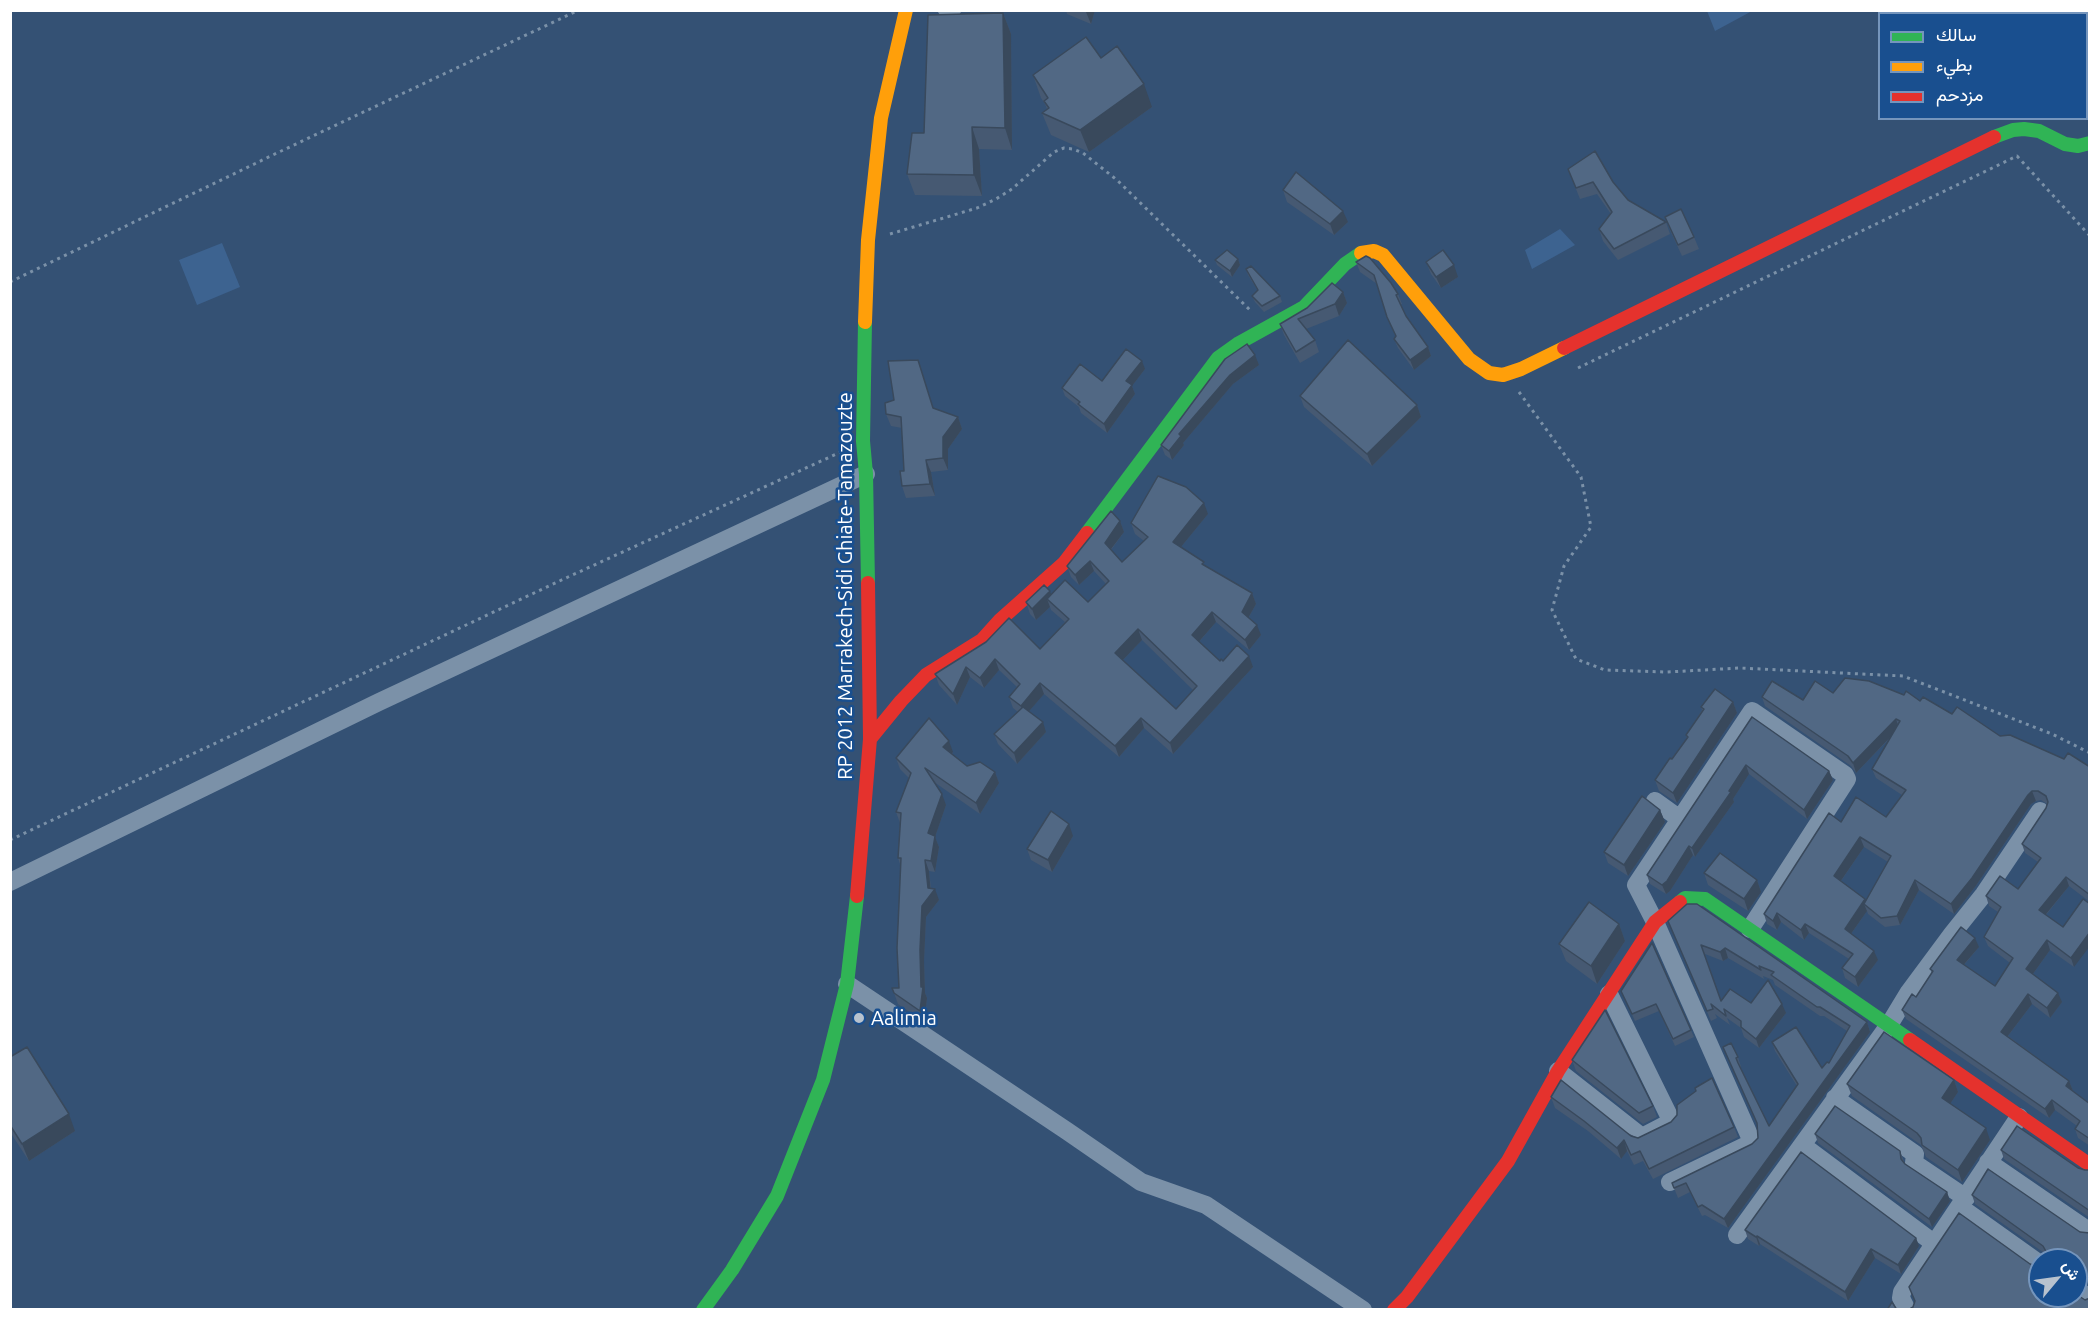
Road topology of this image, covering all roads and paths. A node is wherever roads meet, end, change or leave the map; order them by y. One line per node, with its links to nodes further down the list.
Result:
1 (579, 10): 9 (path)
2 (906, 10): 8 (street, RP 2012 Marrakech-Sidi Ghiate-Tamazouzte)
3 (942, 10): 4 (lane)
4 (957, 10)
5 (2038, 125): 6 (street); 12 (street)
6 (2090, 143)
7 (2090, 236): 11 (path)
8 (868, 240): 10 (path); 13 (street, RP 2012 Marrakech-Sidi Ghiate-Tamazouzte)
9 (10, 282)
10 (1267, 327): 12 (street); 15 (street)
11 (1576, 369)
12 (1503, 375): 16 (path)
13 (863, 441): 14 (street, RP 2012 Marrakech-Sidi Ghiate-Tamazouzte); 20 (path)
14 (866, 474): 15 (street, RP 2012 Marrakech-Sidi Ghiate-Tamazouzte); 21 (street)
15 (870, 739): 24 (street, RP 2012 Marrakech-Sidi Ghiate-Tamazouzte)
16 (2090, 753)
17 (1655, 801): 19 (street)
18 (2040, 811): 26 (street)
19 (1680, 819): 22 (street); 23 (street)
20 (10, 840)
21 (10, 882)
22 (1655, 922): 23 (street); 25 (street); 33 (street)
23 (1750, 929): 26 (street)
24 (847, 984): 39 (street, RP 2012 Marrakech-Sidi Ghiate-Tamazouzte); 40 (street)
25 (1609, 994): 27 (street); 27 (street)
26 (1889, 1025): 28 (street); 29 (street)
27 (1558, 1071): 41 (street)
28 (1835, 1098): 30 (street); 34 (street)
29 (2019, 1117): 31 (street); 32 (street)
30 (1802, 1145): 36 (street); 37 (street)
31 (1988, 1162): 34 (street); 35 (street)
32 (2090, 1165)
33 (1670, 1182)
34 (1963, 1203): 37 (street); 38 (street)
35 (2090, 1232)
36 (1737, 1235)
37 (1935, 1244): 42 (street)
38 (2028, 1254)
39 (703, 1310)
40 (1363, 1310)
41 (1394, 1310)
42 (1907, 1310)

